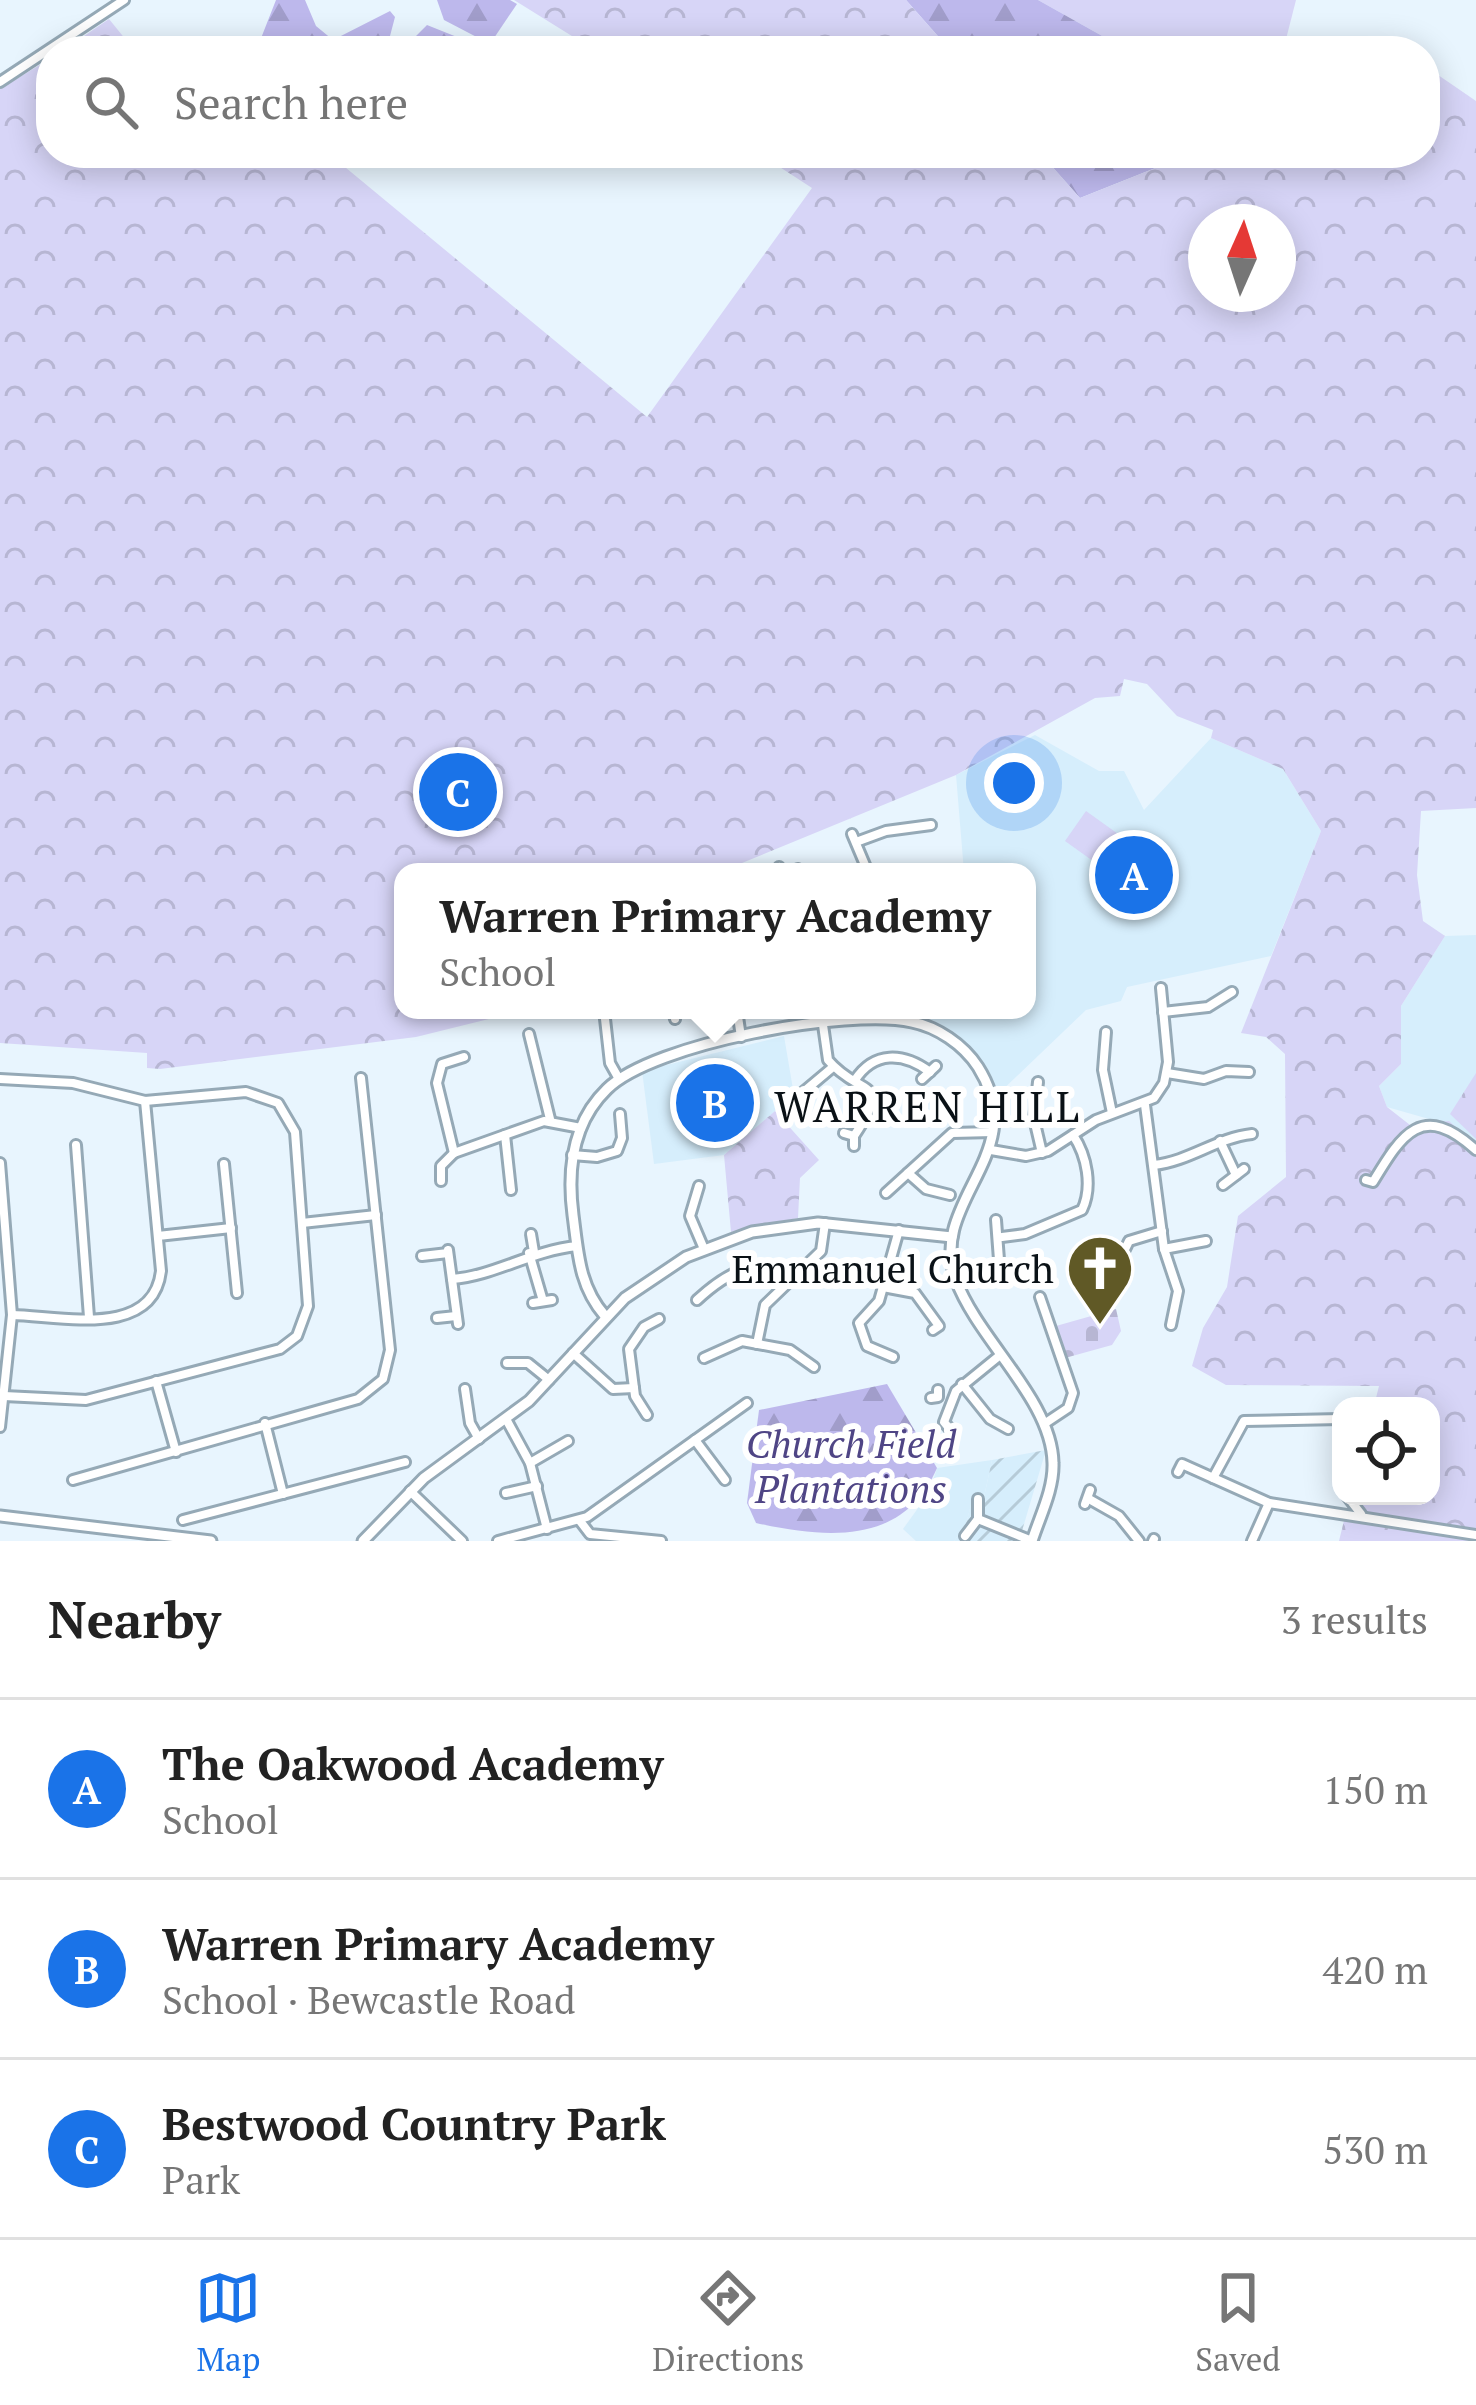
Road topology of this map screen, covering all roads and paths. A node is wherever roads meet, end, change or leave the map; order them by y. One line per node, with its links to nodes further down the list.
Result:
1 (124, 0): 2 (street)
2 (70, 36)
3 (36, 58): 4 (street)
4 (0, 82)
5 (925, 823): 6 (street)
6 (864, 863)
7 (1161, 988): 9 (street)
8 (1225, 992): 9 (street)
9 (1163, 1012): 22 (street)
10 (605, 1019): 27 (street)
11 (738, 1019): 16 (street)
12 (850, 1019): 14 (street)
13 (911, 1019): 39 (street)
14 (823, 1024): 16 (street); 19 (street)
15 (1102, 1036): 35 (street)
16 (741, 1037): 27 (street)
17 (527, 1040): 23 (street)
18 (458, 1061): 29 (street)
19 (833, 1066): 28 (street); 30 (street)
20 (1244, 1067): 22 (street)
21 (929, 1072): 28 (street)
22 (1167, 1073): 34 (street)
23 (536, 1076): 24 (street); 36 (street)
24 (521, 1077)
25 (361, 1078): 62 (street)
26 (0, 1079): 33 (street)
27 (619, 1079): 38 (street)
28 (855, 1080): 43 (street)
29 (437, 1086): 31 (street); 48 (street)
30 (805, 1087)
31 (423, 1088)
32 (1040, 1090): 49 (street)
33 (146, 1100): 64 (street); 70 (street)
34 (1145, 1105): 35 (street); 53 (street)
35 (1112, 1114): 42 (street)
36 (550, 1120): 38 (street); 41 (street)
37 (635, 1121): 50 (street)
38 (581, 1128): 50 (street)
39 (994, 1132): 46 (street); 54 (street)
40 (1246, 1132): 44 (street)
41 (505, 1135): 48 (street); 56 (street)
42 (1073, 1135): 49 (street); 72 (street)
43 (850, 1138)
44 (1220, 1141): 53 (street); 58 (street)
45 (76, 1145): 91 (street)
46 (991, 1150): 49 (street); 71 (street)
47 (1476, 1150): 57 (street)
48 (454, 1153): 55 (street)
49 (1042, 1153)
50 (572, 1155): 74 (street)
51 (0, 1163): 89 (street)
52 (224, 1164): 66 (street)
53 (1154, 1166): 68 (street)
54 (908, 1173): 60 (street); 61 (street)
55 (426, 1176)
56 (525, 1179)
57 (1366, 1180)
58 (1223, 1185)
59 (694, 1188): 75 (street)
60 (889, 1188)
61 (944, 1198)
62 (376, 1216): 64 (street); 117 (street)
63 (996, 1220): 72 (street)
64 (302, 1223): 106 (street)
65 (825, 1223): 67 (street); 75 (street); 82 (street)
66 (231, 1228): 70 (street); 84 (street)
67 (899, 1230): 71 (street); 83 (street)
68 (1162, 1231): 76 (street); 79 (street)
69 (531, 1234): 77 (street)
70 (158, 1236): 91 (street)
71 (952, 1237): 103 (street)
72 (1002, 1237): 80 (street)
73 (1206, 1242): 76 (street)
74 (577, 1246): 77 (street); 90 (street)
75 (704, 1249): 90 (street)
76 (1164, 1249): 94 (street)
77 (531, 1253): 81 (street); 86 (street)
78 (422, 1256): 81 (street)
79 (1103, 1258)
80 (998, 1267)
81 (452, 1279): 92 (street)
82 (789, 1282): 85 (street); 98 (street)
83 (883, 1287): 93 (street); 96 (street)
84 (238, 1293)
85 (697, 1300)
86 (542, 1301)
87 (1039, 1303): 118 (street)
88 (849, 1309): 93 (street)
89 (13, 1315): 91 (street); 97 (street)
90 (605, 1316): 100 (street)
91 (89, 1317)
92 (436, 1318)
93 (861, 1318): 102 (street)
94 (1170, 1318)
95 (659, 1319): 108 (street)
96 (933, 1330)
97 (5, 1337): 111 (street)
98 (757, 1344): 101 (street); 104 (street)
99 (512, 1346): 105 (street)
100 (573, 1353): 105 (street); 108 (street)
101 (710, 1353)
102 (893, 1357)
103 (999, 1357): 107 (street); 118 (street)
104 (814, 1367)
105 (549, 1380): 115 (street)
106 (156, 1381): 111 (street); 125 (street)
107 (962, 1384): 112 (street); 120 (street)
108 (634, 1388): 114 (street)
109 (936, 1395): 112 (street)
110 (463, 1396): 122 (street)
111 (2, 1397): 119 (street)
112 (948, 1402): 121 (street)
113 (740, 1404): 123 (street)
114 (647, 1414)
115 (506, 1419): 122 (street); 127 (street)
116 (1332, 1420): 129 (street)
117 (265, 1423): 125 (street); 135 (street)
118 (1044, 1424): 158 (street)
119 (0, 1427)
120 (1002, 1430)
121 (946, 1432)
122 (479, 1438): 133 (street)
123 (695, 1440): 131 (street); 145 (street)
124 (566, 1446): 127 (street)
125 (176, 1452): 130 (street)
126 (404, 1462): 135 (street)
127 (530, 1462): 132 (street)
128 (1178, 1472): 129 (street)
129 (1213, 1478): 138 (street)
130 (73, 1480)
131 (725, 1480)
132 (537, 1486): 134 (street); 148 (street)
133 (410, 1491): 147 (street); 155 (street)
134 (506, 1493)
135 (283, 1494): 144 (street)
136 (1088, 1498): 159 (street)
137 (978, 1499): 146 (street)
138 (1269, 1503): 141 (street); 160 (street)
139 (1334, 1505): 141 (street)
140 (1354, 1505): 143 (street)
141 (1325, 1512): 143 (street)
142 (0, 1516): 152 (street)
143 (1366, 1517): 149 (street)
144 (183, 1520)
145 (580, 1520): 148 (street); 157 (street)
146 (977, 1520): 150 (street); 158 (street)
147 (379, 1528): 153 (street); 154 (street)
148 (547, 1530): 151 (street)
149 (1476, 1535)
150 (965, 1536)
151 (512, 1539): 156 (street)
152 (211, 1541)
153 (363, 1541)
154 (376, 1541)
155 (462, 1541)
156 (498, 1541)
157 (661, 1541)
158 (1032, 1541)
159 (1139, 1541)
160 (1252, 1541)

